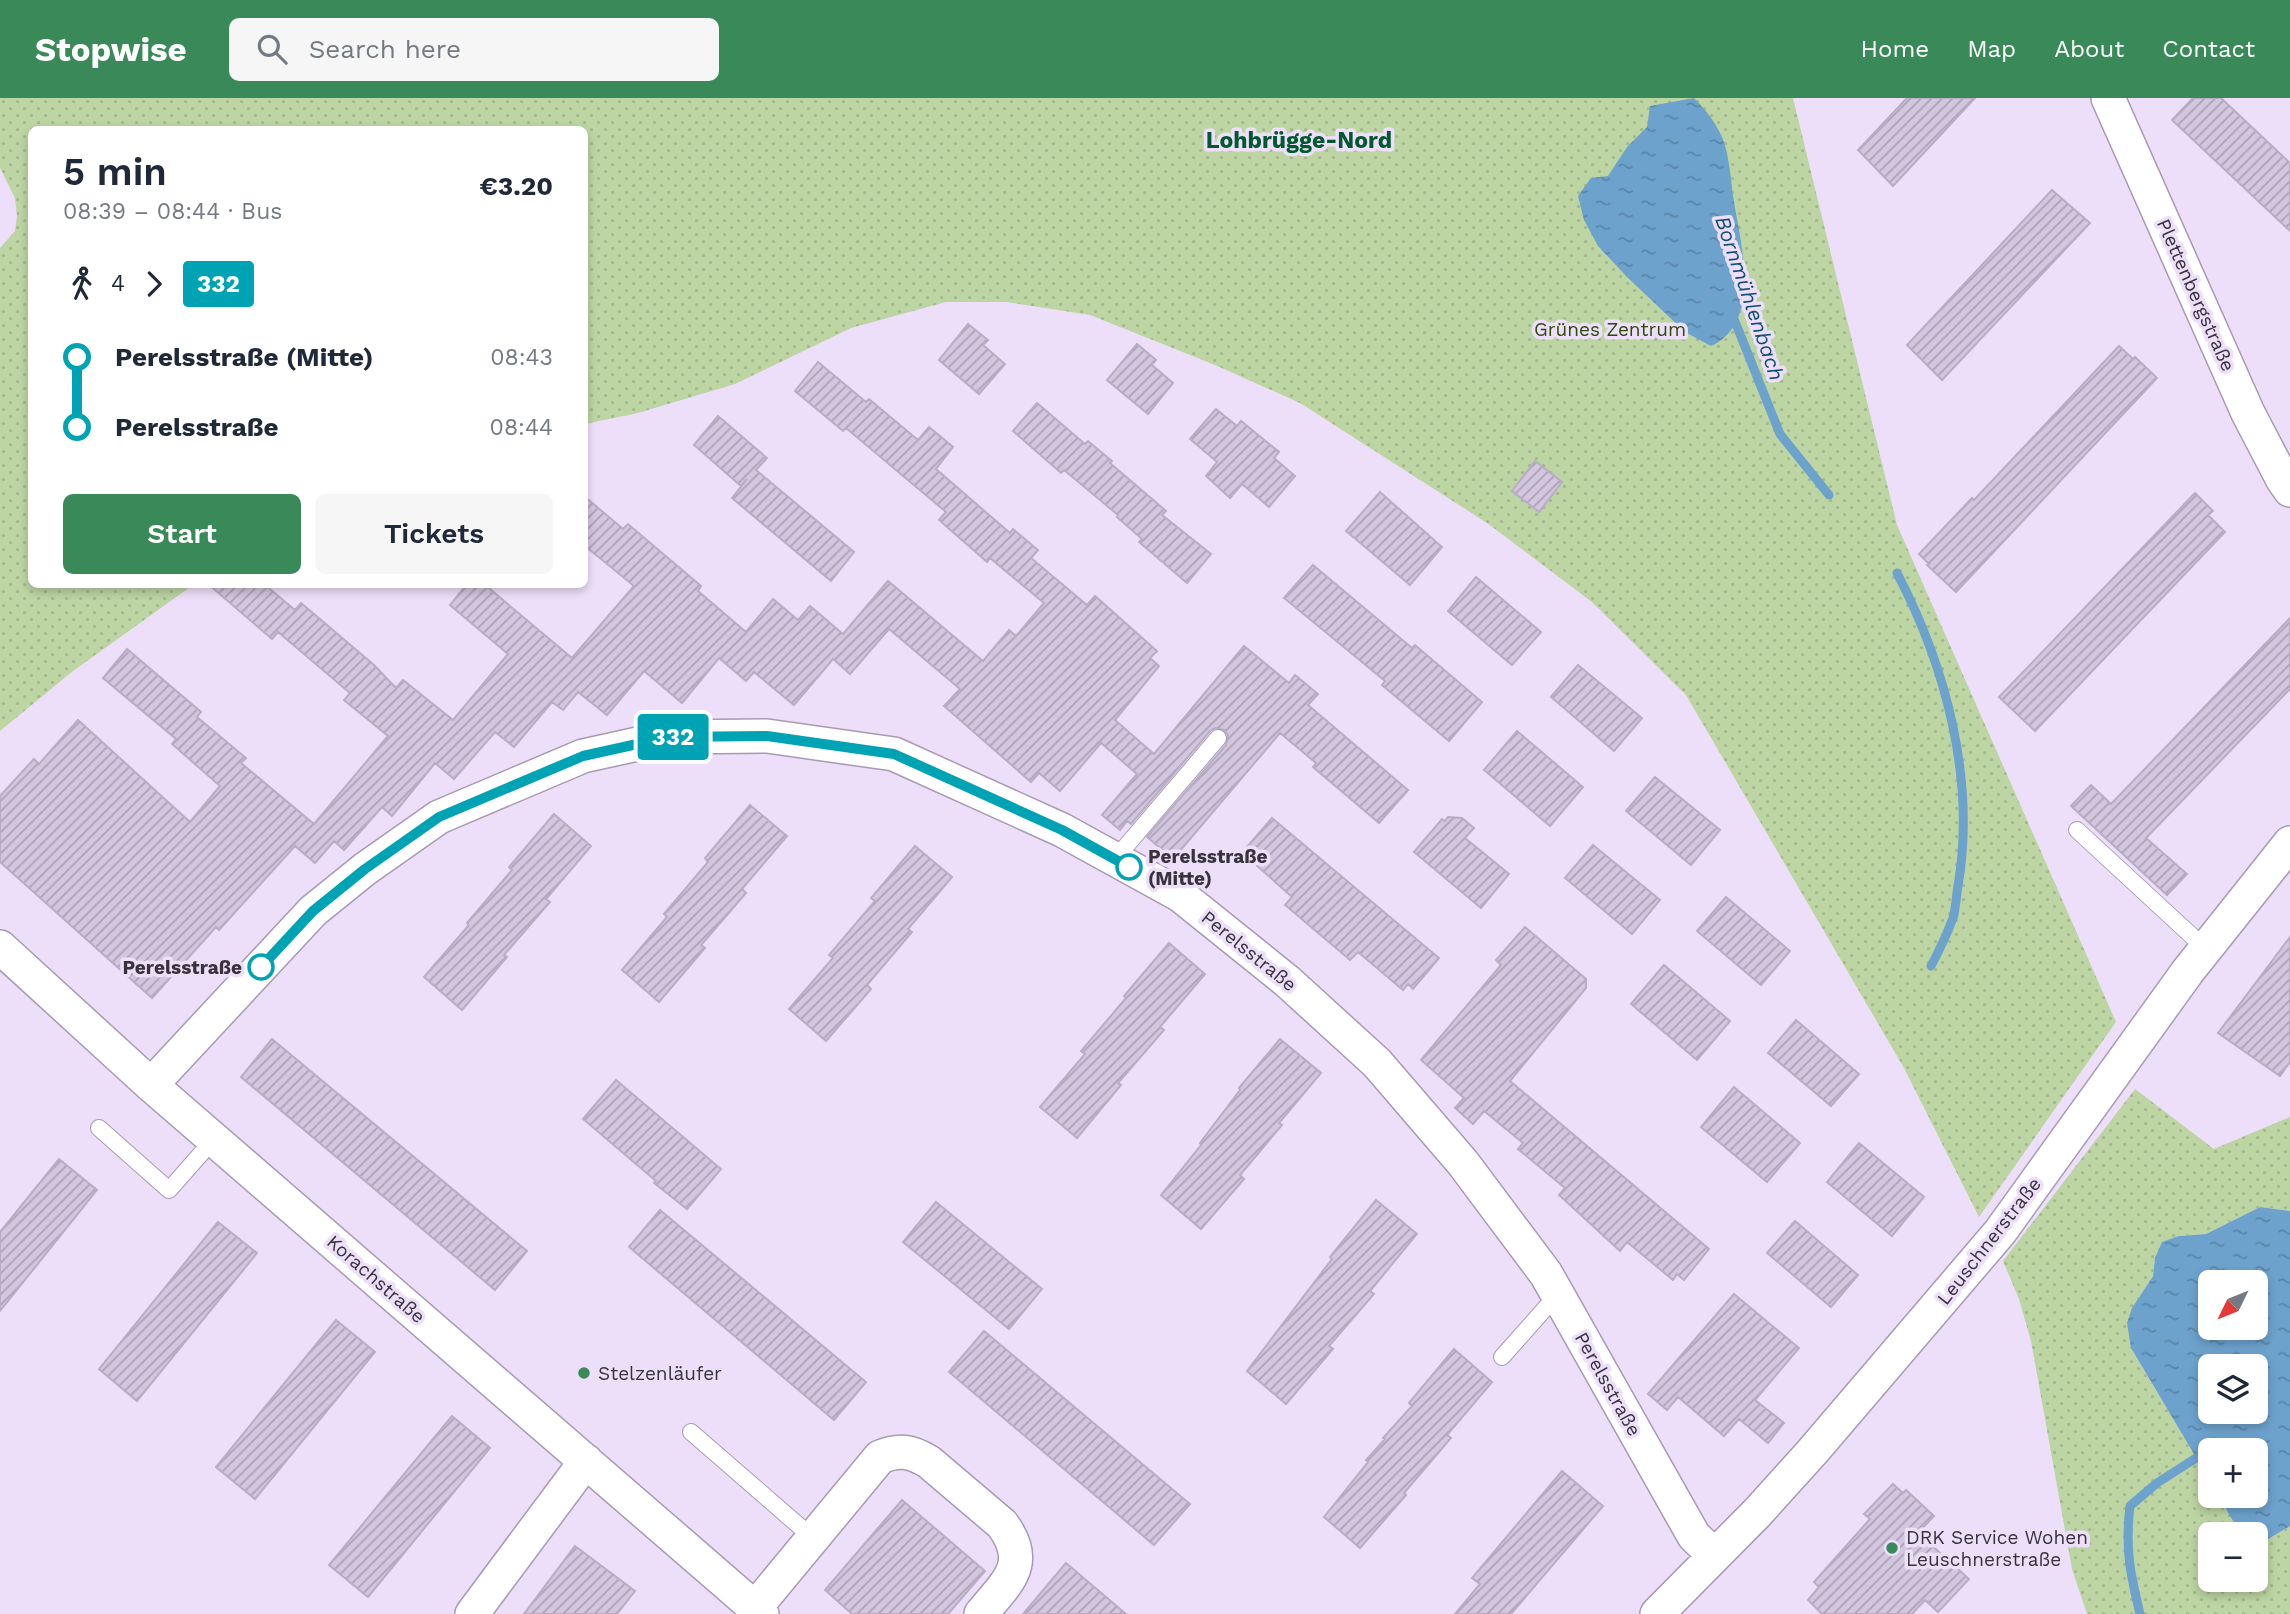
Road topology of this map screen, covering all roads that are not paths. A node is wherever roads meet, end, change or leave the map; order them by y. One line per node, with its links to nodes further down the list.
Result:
1 (2108, 98): 2 (street, Plettenbergstraße)
2 (2290, 490)
3 (1218, 738): 6 (lane)
4 (2077, 830): 8 (lane)
5 (2290, 843): 8 (street, Leuschnerstraße)
6 (1115, 859): 9 (street, Perelsstraße); 12 (street, Perelsstraße)
7 (0, 947): 9 (street, Korachstraße)
8 (2206, 949): 17 (street, Leuschnerstraße)
9 (152, 1085): 11 (street, Korachstraße)
10 (99, 1128): 11 (lane)
11 (214, 1139): 15 (street, Korachstraße)
12 (1557, 1294): 13 (lane); 17 (street, Perelsstraße)
13 (1502, 1357)
14 (691, 1432): 16 (lane)
15 (586, 1461): 18 (street, Korachstraße); 19 (street)
16 (814, 1538): 18 (street, Korachstraße); 20 (street, Korachstraße)
17 (1714, 1555): 21 (street, Leuschnerstraße)
18 (759, 1611)
19 (472, 1614)
20 (981, 1614)
21 (1657, 1614)

